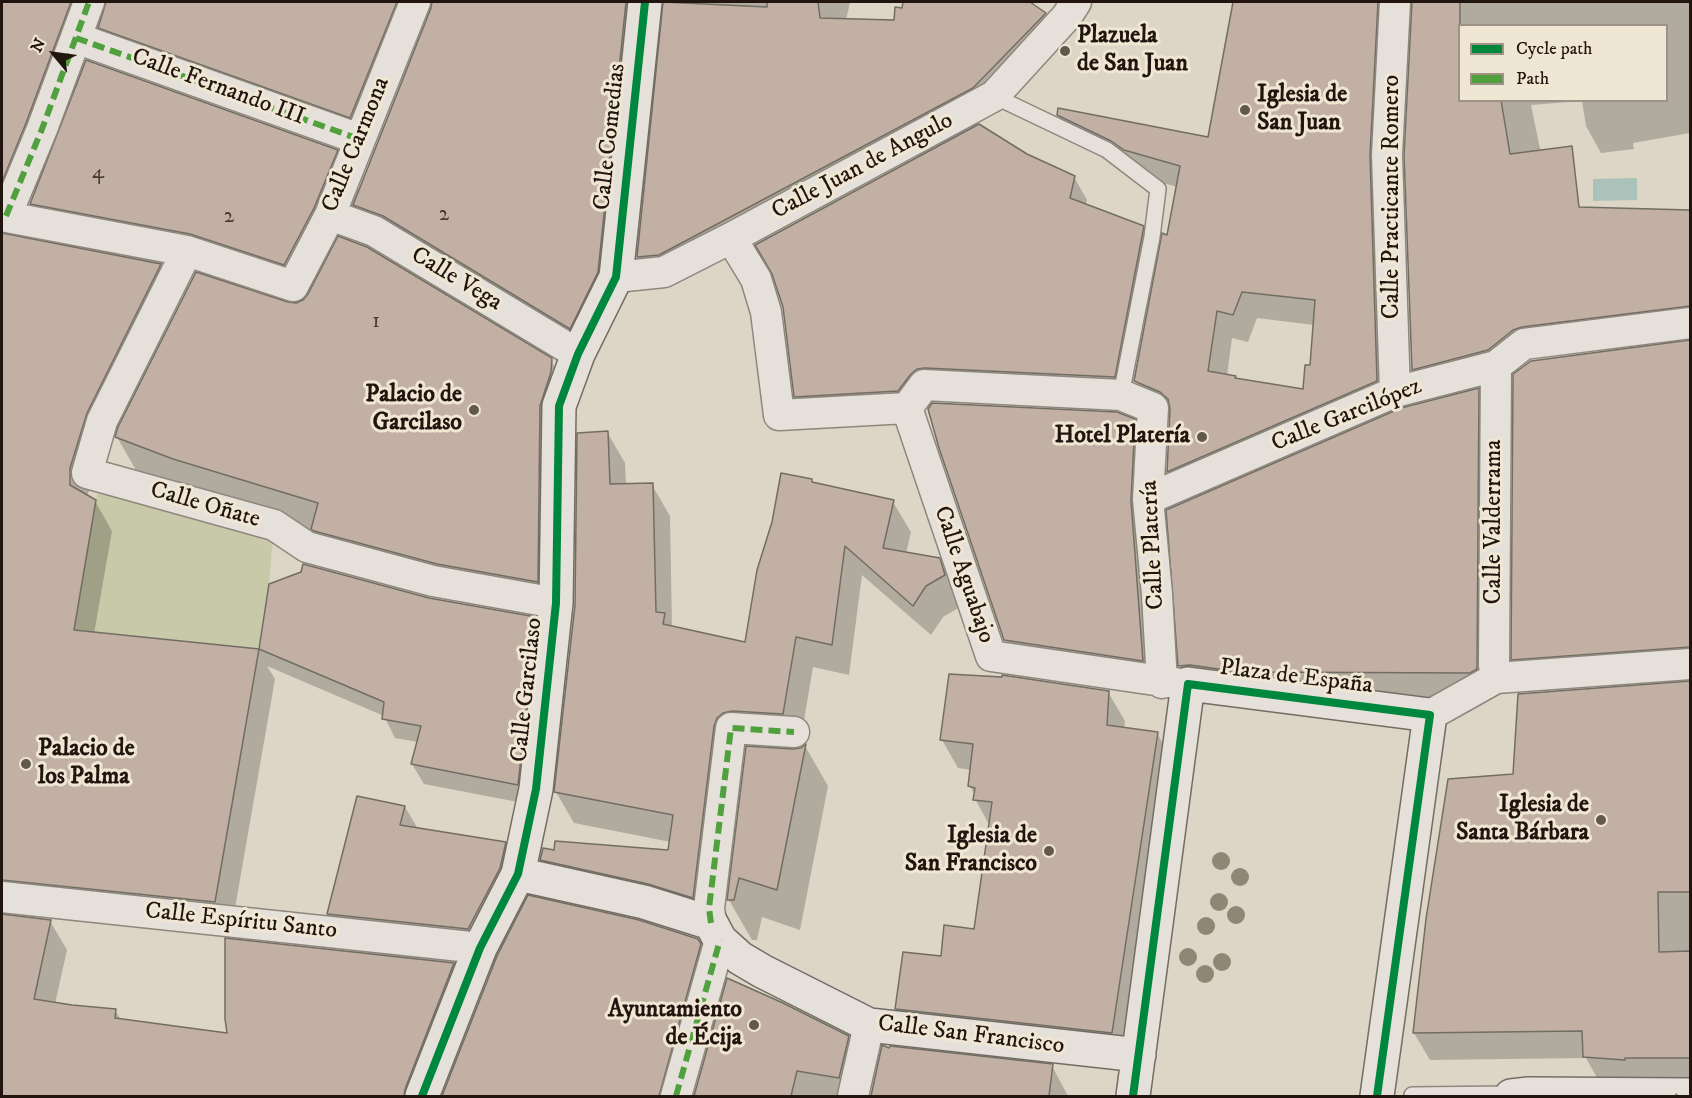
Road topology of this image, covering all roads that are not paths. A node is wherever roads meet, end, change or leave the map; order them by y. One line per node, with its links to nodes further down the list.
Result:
1 (89, 2): 6 (street)
2 (415, 2): 8 (street, Calle Carmona)
3 (645, 2): 13 (street, Calle Comedias)
4 (1395, 2): 17 (street, Calle Practicante Romero)
5 (1063, 6): 7 (street, Calle Juan de Angulo)
6 (76, 38): 8 (street, Calle Fernando III); 10 (street)
7 (994, 96): 11 (street, Calle Juan de Angulo); 18 (lane)
8 (359, 139): 9 (street, Calle Carmona)
9 (330, 215): 12 (street, Calle Carmona); 15 (street, Calle Vega)
10 (4, 216): 12 (street)
11 (731, 238): 13 (street, Calle Juan de Angulo); 19 (street)
12 (187, 251): 21 (street, Calle Oñate)
13 (616, 277): 15 (street, Calle Garcilaso)
14 (1690, 322): 16 (street, Calle Garcilópez)
15 (578, 354): 21 (street, Calle Garcilaso)
16 (1496, 366): 17 (street, Calle Garcilópez); 23 (street, Calle Valderrama)
17 (1395, 392): 20 (street, Calle Garcilópez)
18 (1121, 395): 19 (street); 20 (street, Calle Platería)
19 (907, 408): 24 (street, Calle Aguabajo)
20 (1148, 499): 24 (street, Calle Platería)
21 (556, 603): 27 (street, Calle Garcilaso)
22 (1690, 664): 23 (street)
23 (1496, 678): 25 (street)
24 (1175, 683): 25 (street, Plaza de España); 32 (street, Plaza de España)
25 (1430, 715): 40 (street)
26 (794, 732): 29 (street)
27 (518, 874): 29 (street, Calle San Francisco); 30 (street, Calle Garcilaso)
28 (2, 897): 30 (street, Calle Espíritu Santo)
29 (715, 932): 31 (street, Calle San Francisco); 37 (street)
30 (480, 948): 36 (street, Calle Garcilaso)
31 (869, 1025): 32 (street, Calle San Francisco); 38 (street)
32 (1139, 1055): 39 (street, Plaza de España)
33 (1412, 1095): 34 (lane)
34 (1520, 1095): 35 (street)
35 (1682, 1095)
36 (422, 1096)
37 (676, 1096)
38 (854, 1096)
39 (1133, 1096)
40 (1377, 1096)

